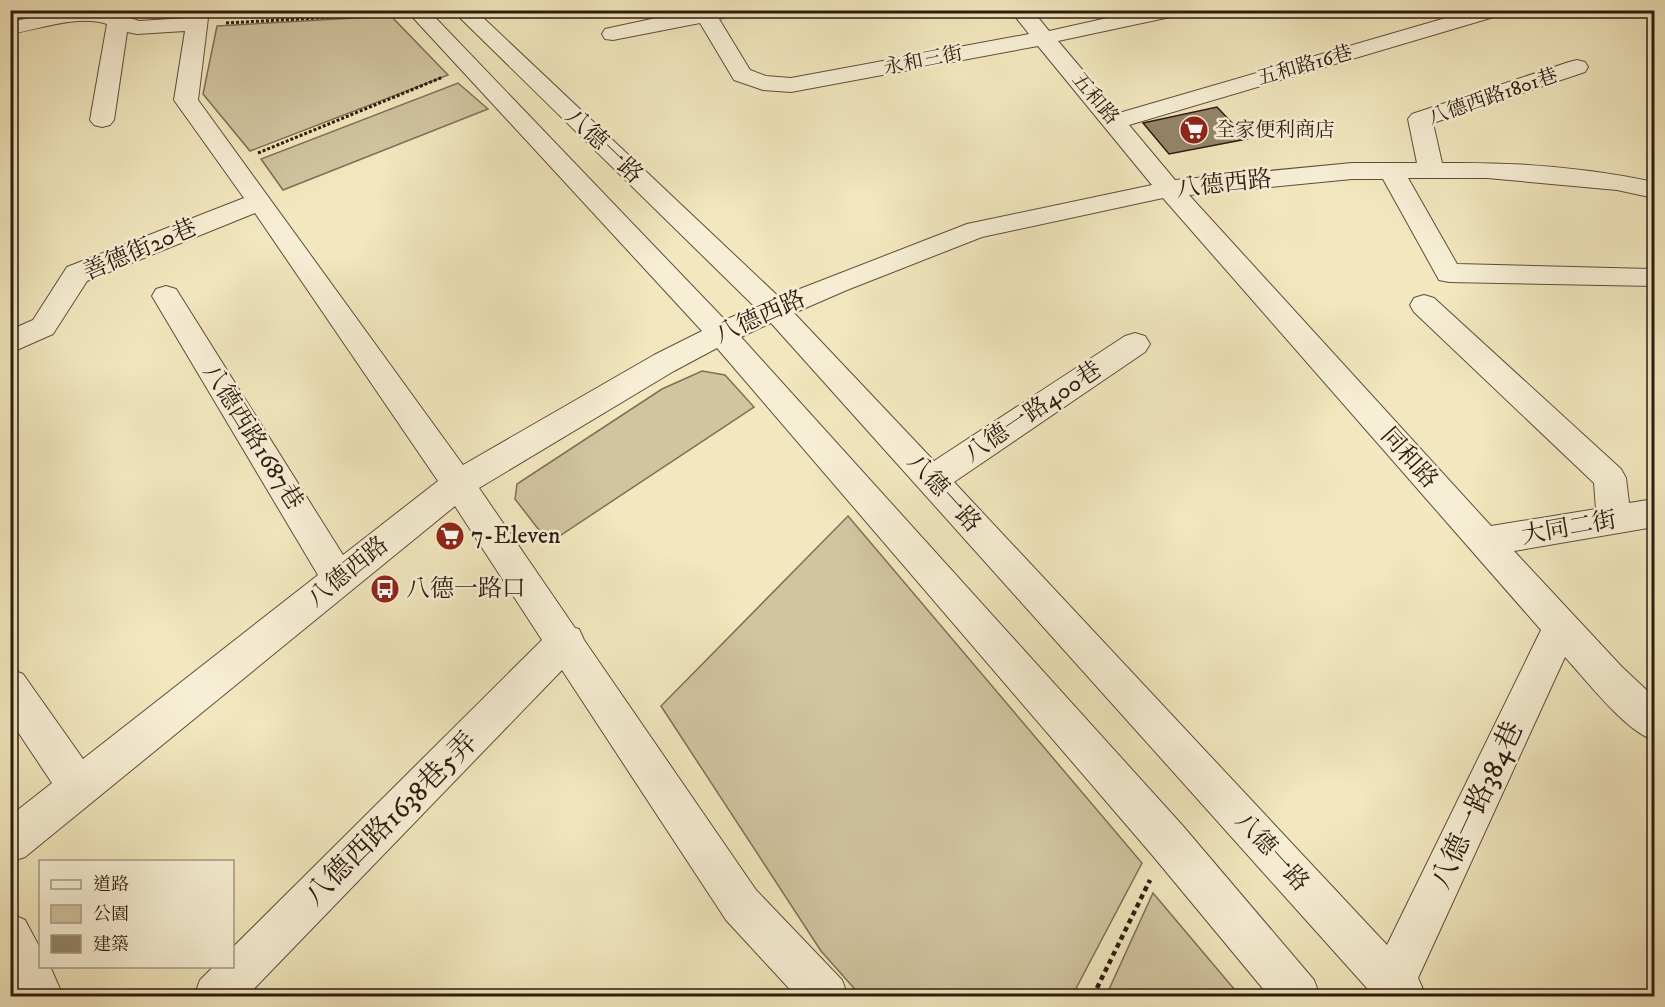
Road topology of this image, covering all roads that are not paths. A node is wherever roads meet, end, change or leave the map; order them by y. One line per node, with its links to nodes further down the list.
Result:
1 (462, 10): 24 (street, 八德一路)
2 (729, 10): 7 (street)
3 (1020, 10): 12 (street, 五和路)
4 (1174, 10): 12 (street, 永和三街)
5 (1497, 10): 15 (street, 五和路16巷)
6 (417, 11): 25 (street, 八德一路)
7 (704, 13): 11 (street); 12 (street, 永和三街)
8 (197, 17): 9 (street); 20 (street)
9 (118, 21): 10 (street); 14 (street)
10 (10, 28)
11 (613, 34)
12 (1044, 38): 15 (street, 五和路)
13 (1577, 67): 16 (street, 八德西路1801巷)
14 (102, 120)
15 (1114, 122): 18 (street, 五和路)
16 (1431, 170): 17 (street, 八德西路); 19 (street, 八德西路)
17 (1391, 171): 18 (street, 八德西路); 21 (street)
18 (1169, 189): 24 (street, 八德西路); 32 (street, 同和路)
19 (1650, 191)
20 (260, 201): 26 (street, 善德街20巷); 29 (street)
21 (1651, 278)
22 (166, 296): 33 (street, 八德西路1687巷)
23 (1424, 305): 31 (street)
24 (774, 309): 25 (street, 八德西路); 28 (street, 八德一路)
25 (720, 334): 29 (street, 八德西路); 45 (street, 八德一路)
26 (10, 343)
27 (1135, 344): 28 (street, 八德一路400巷)
28 (932, 480): 41 (street, 八德一路)
29 (458, 484): 33 (street, 八德西路); 35 (street)
30 (1654, 513): 31 (street, 大同二街)
31 (1614, 520): 32 (street, 大同二街)
32 (1484, 542): 34 (street, 同和路)
33 (339, 579): 38 (street, 八德西路)
34 (1561, 627): 37 (street, 同和路); 41 (street, 八德一路384巷)
35 (566, 641): 43 (street, 八德西路1638巷5弄); 44 (street)
36 (10, 686): 38 (street)
37 (1654, 722)
38 (78, 787): 39 (street, 八德西路)
39 (10, 842)
40 (10, 935): 42 (street)
41 (1398, 990)
42 (41, 996)
43 (216, 996)
44 (826, 996)
45 (1298, 996)

